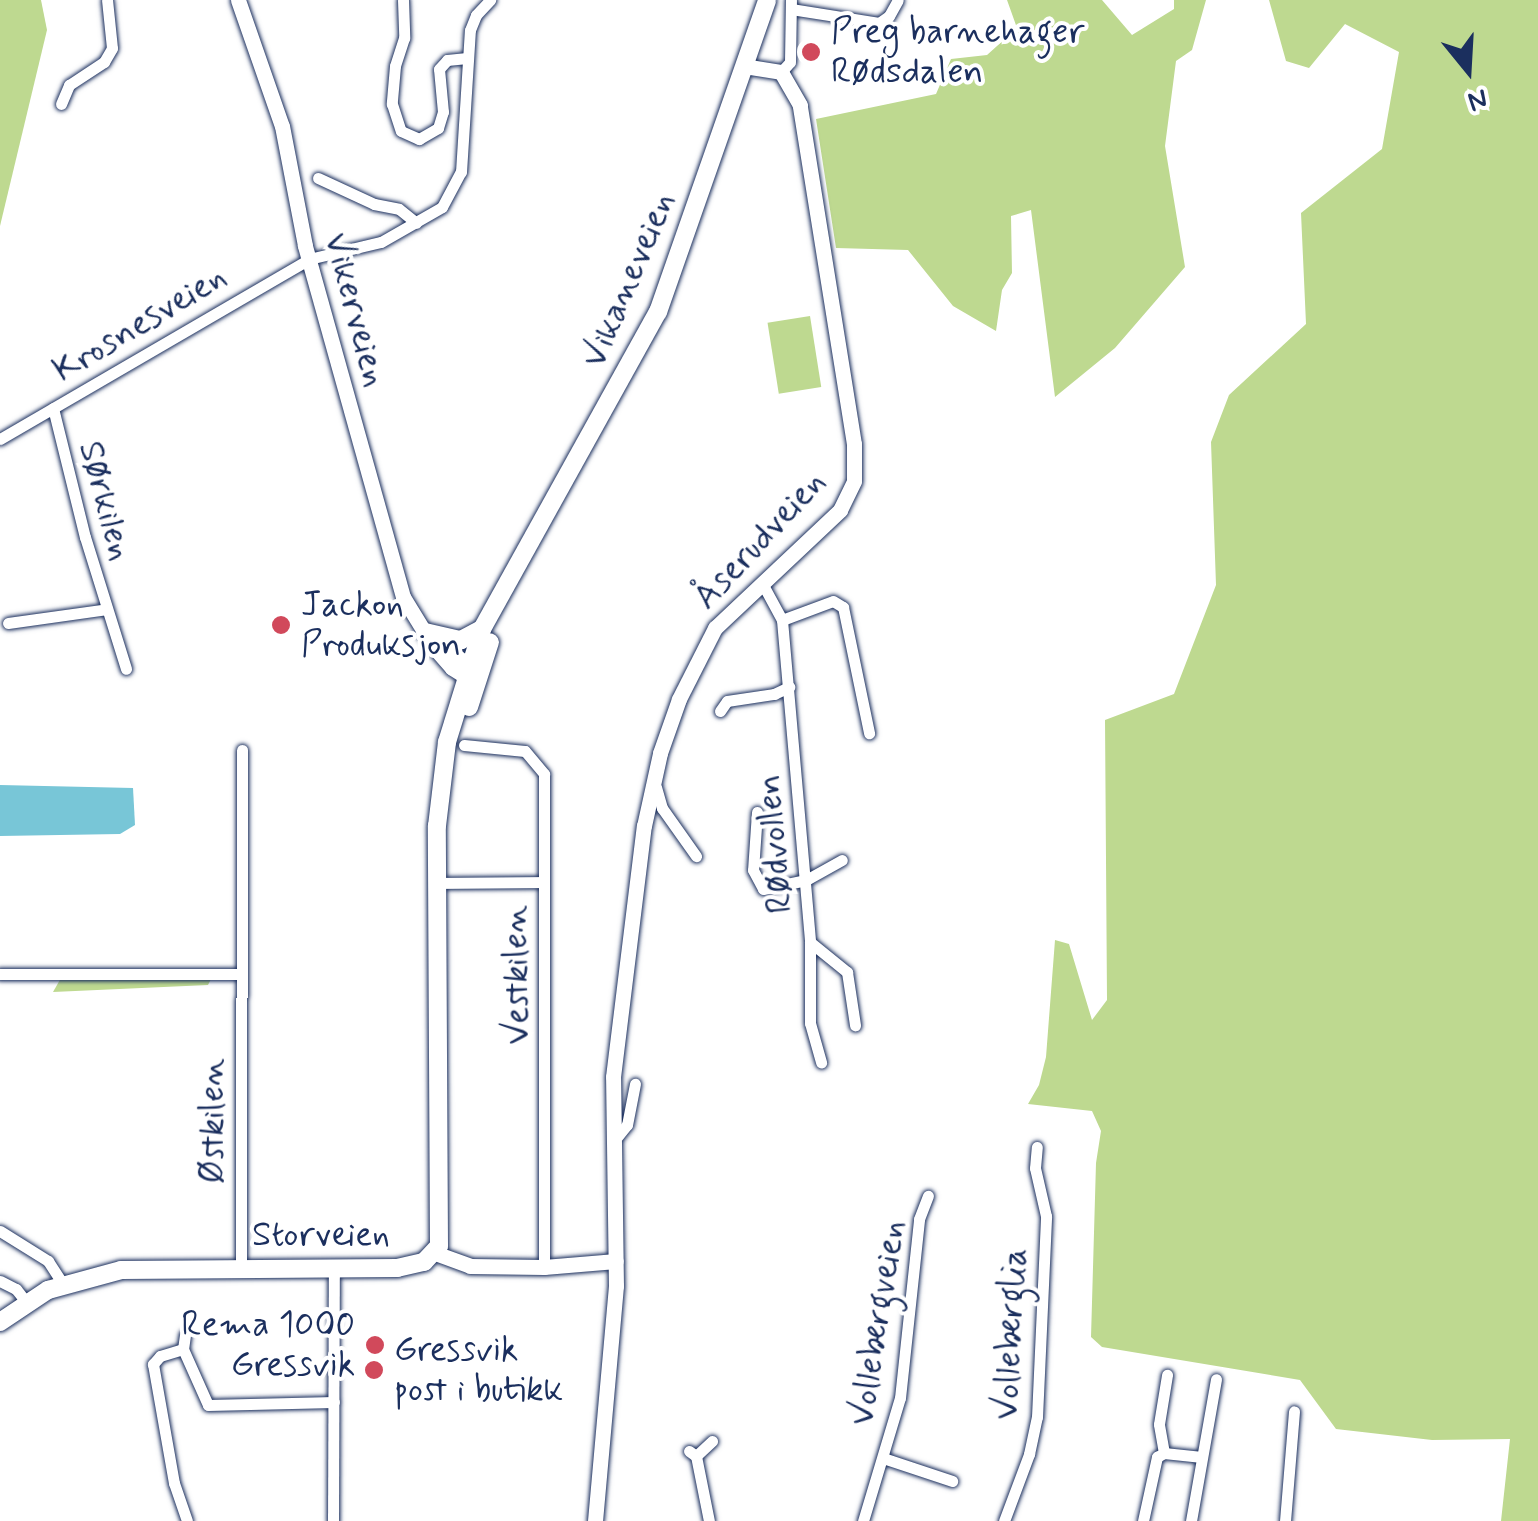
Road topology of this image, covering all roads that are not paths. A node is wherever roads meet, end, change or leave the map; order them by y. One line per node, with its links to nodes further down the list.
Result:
1 (107, 0): 11 (street)
2 (238, 0): 14 (street, Vikerveien)
3 (403, 0): 8 (street)
4 (490, 0): 8 (street, Krosnesveien)
5 (767, 0): 9 (main road, Vikaneveien)
6 (898, 0): 7 (street)
7 (791, 4): 10 (street)
8 (468, 58): 13 (street, Krosnesveien)
9 (745, 66): 10 (street); 17 (main road, Vikaneveien)
10 (782, 72): 18 (street, Åserudveien)
11 (61, 104)
12 (318, 178): 13 (street)
13 (416, 223): 14 (street, Krosnesveien)
14 (308, 259): 15 (street, Krosnesveien); 23 (street, Vikerveien)
15 (53, 408): 16 (street, Krosnesveien); 19 (street, Sørkilen)
16 (0, 440)
17 (516, 571): 22 (main road, Vikaneveien); 25 (main road, Vikaneveien)
18 (762, 582): 20 (street, Rødvollen); 31 (street, Åserudveien)
19 (107, 609): 21 (street, Sørkilen); 24 (street, Sørkilen)
20 (782, 620): 26 (street, Rødvollen); 28 (street)
21 (8, 623)
22 (482, 629): 23 (main road); 25 (main road, Vikaneveien)
23 (424, 632): 25 (street, Vikerveien)
24 (126, 669)
25 (470, 671): 37 (main road, Storveien)
26 (789, 687): 27 (street); 35 (street, Rødvollen)
27 (720, 711)
28 (869, 733)
29 (464, 745): 36 (street, Vestkilen)
30 (242, 750): 40 (street, Østkilen)
31 (654, 778): 33 (street); 44 (street, Åserudveien)
32 (757, 812): 35 (street)
33 (696, 856)
34 (842, 860): 35 (street)
35 (806, 880): 38 (street, Rødvollen)
36 (544, 882): 37 (street); 51 (street, Vestkilen)
37 (439, 883): 48 (main road, Storveien)
38 (810, 942): 41 (street); 42 (street, Rødvollen)
39 (0, 974): 40 (street)
40 (239, 974): 50 (street, Østkilen)
41 (855, 1026)
42 (821, 1062)
43 (634, 1084): 44 (street)
44 (614, 1142): 49 (street, Åserudveien)
45 (1036, 1147): 73 (street, Volleberglia)
46 (928, 1196): 66 (street, Vollebergveien)
47 (0, 1232): 54 (street)
48 (435, 1253): 51 (street); 52 (main road, Storveien)
49 (616, 1261): 51 (street); 68 (street, Åserudveien)
50 (241, 1267): 52 (main road, Storveien); 54 (main road, Storveien)
51 (544, 1267)
52 (334, 1268): 61 (street)
53 (0, 1280): 55 (street)
54 (63, 1284): 55 (main road, Storveien)
55 (26, 1302): 56 (main road, Storveien)
56 (0, 1322)
57 (186, 1336): 58 (street)
58 (183, 1349): 61 (street); 69 (street)
59 (1167, 1375): 64 (street)
60 (1216, 1379): 65 (street)
61 (334, 1402): 70 (street)
62 (1294, 1411): 76 (street)
63 (712, 1441): 71 (street)
64 (1164, 1453): 65 (street); 74 (street)
65 (1202, 1456): 75 (street)
66 (883, 1458): 67 (street, Vollebergveien); 72 (street, Vollebergveien)
67 (952, 1481)
68 (599, 1519)
69 (188, 1521)
70 (333, 1521)
71 (709, 1521)
72 (862, 1521)
73 (1004, 1521)
74 (1144, 1521)
75 (1191, 1521)
76 (1285, 1521)

